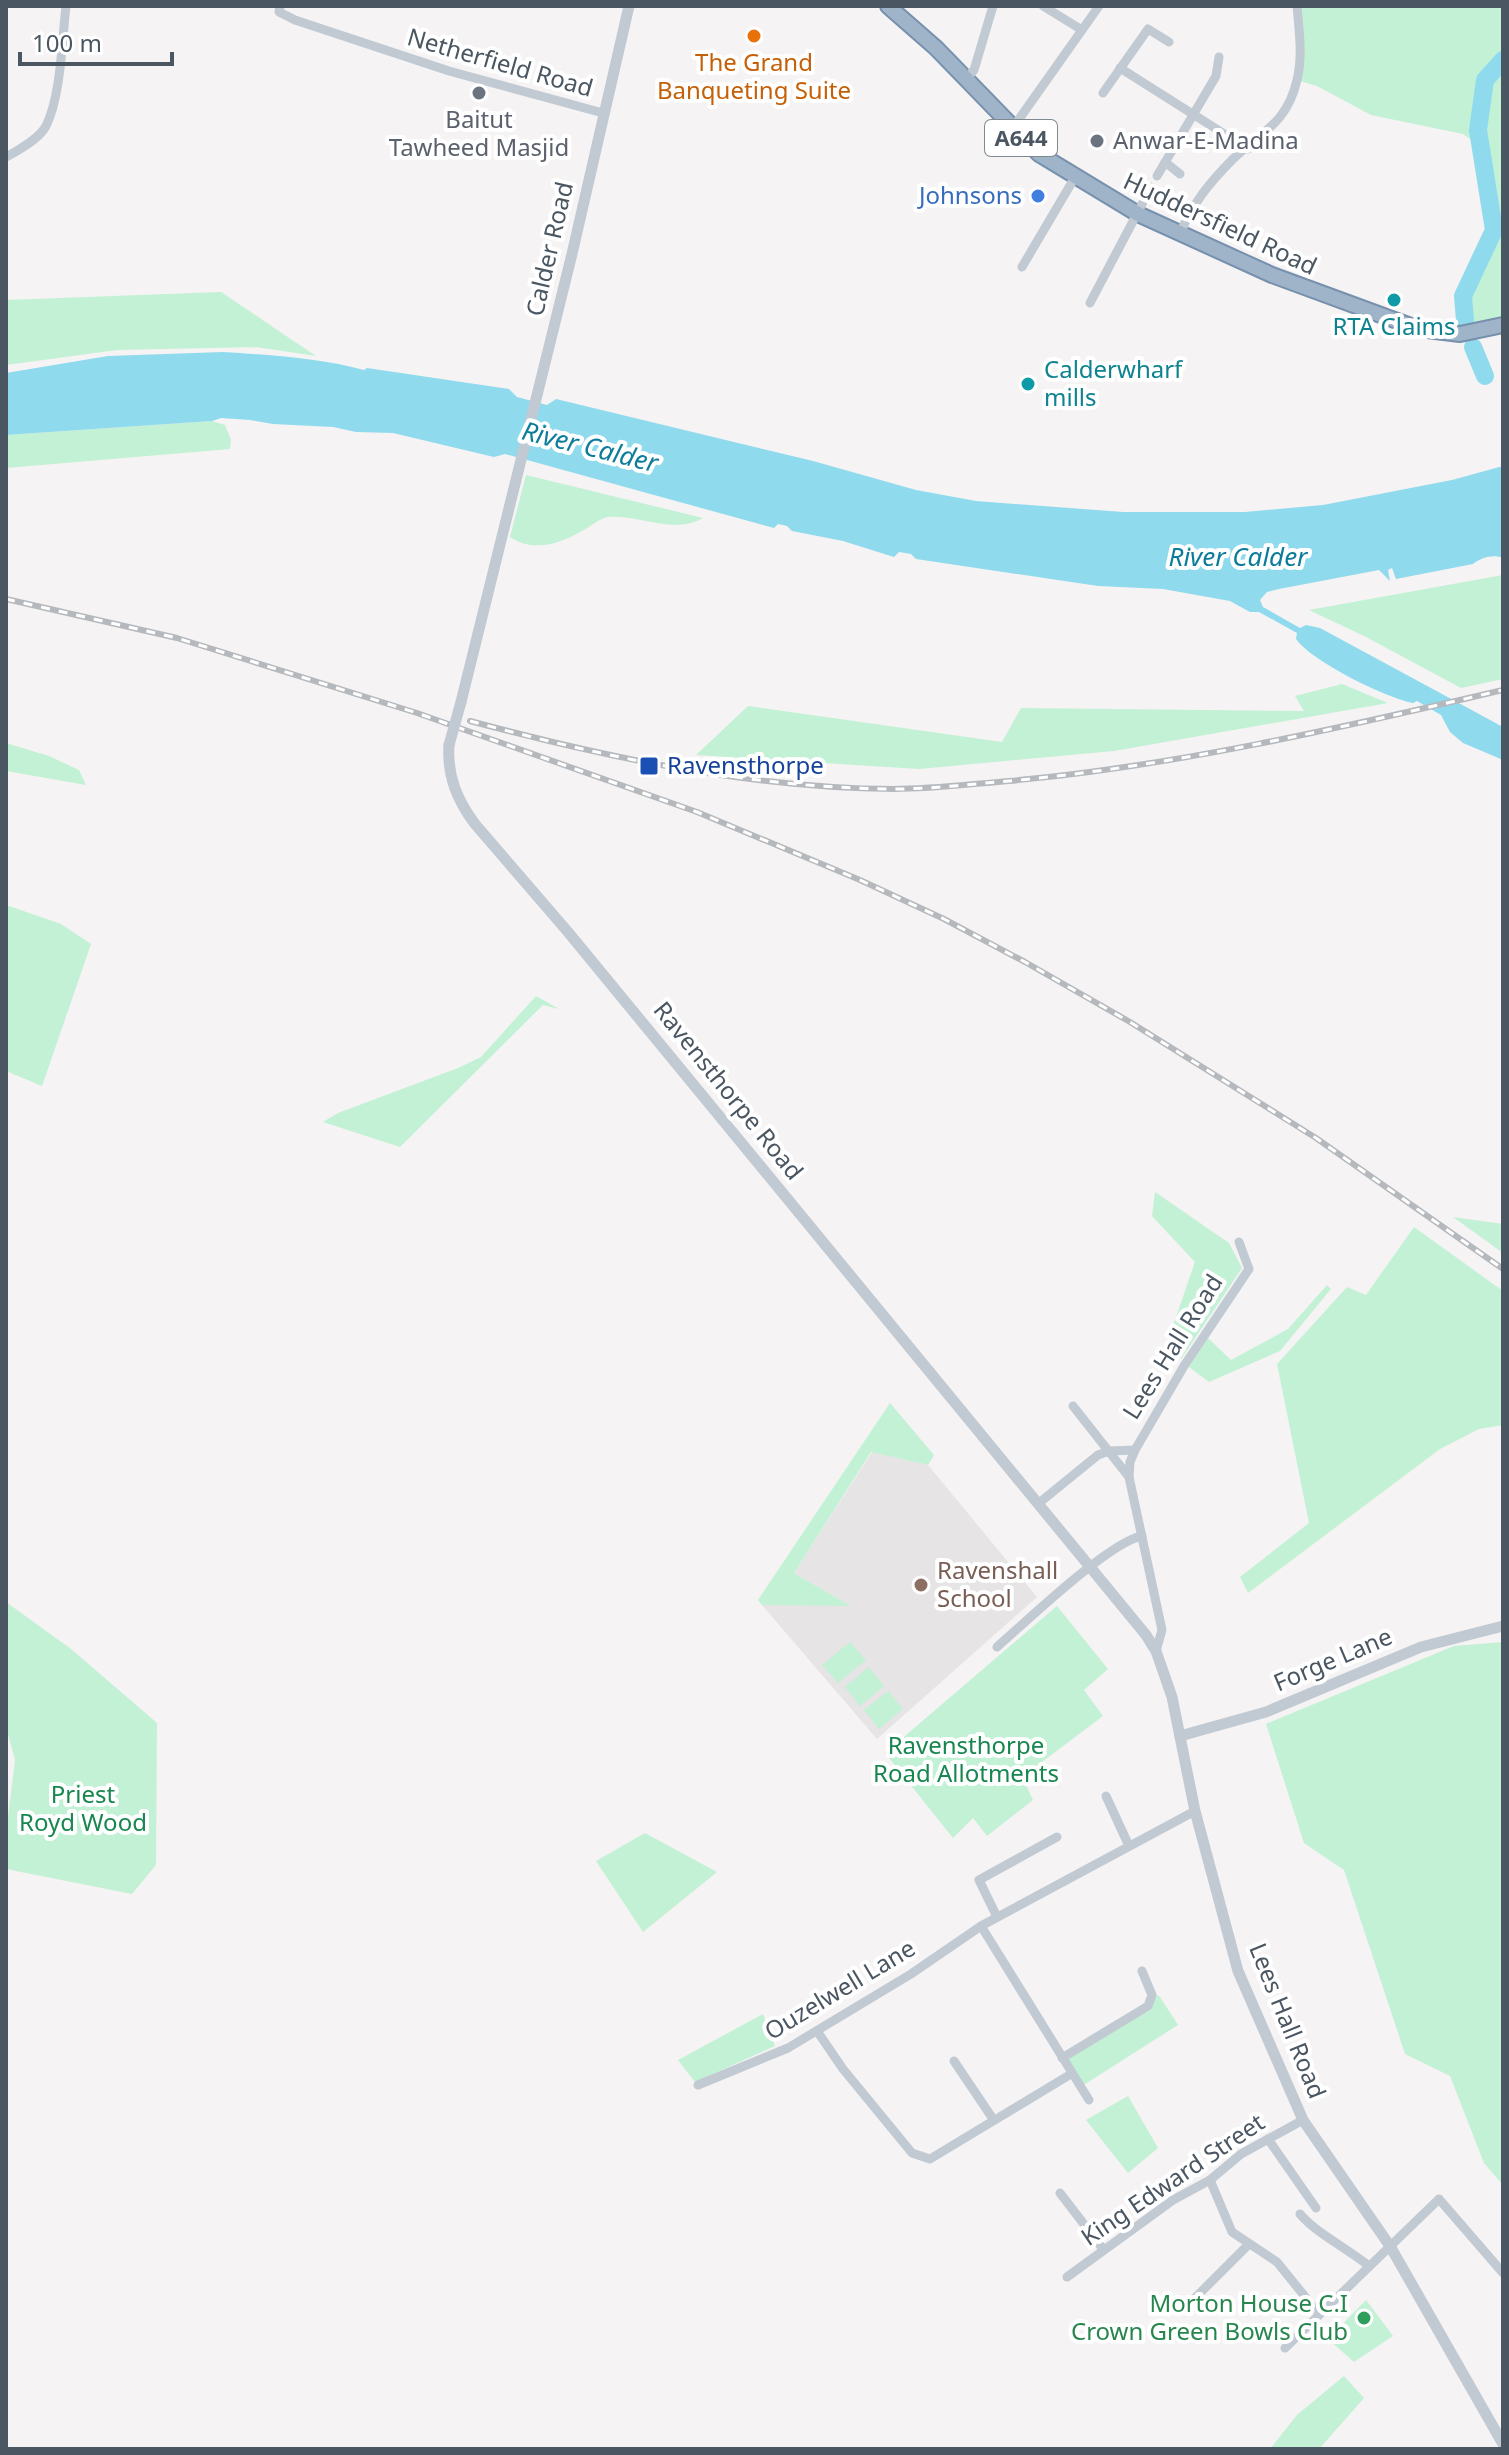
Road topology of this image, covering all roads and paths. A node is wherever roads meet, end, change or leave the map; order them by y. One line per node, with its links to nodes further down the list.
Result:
1 (66, 6): 19 (street)
2 (280, 6): 15 (street, Netherfield Road)
3 (629, 6): 15 (street, Calder Road)
4 (889, 6): 13 (highway, Huddersfield Road / A644)
5 (993, 6): 13 (street)
6 (1043, 6): 9 (street)
7 (1099, 6): 9 (street)
8 (1297, 6): 18 (street)
9 (1082, 30): 17 (street)
10 (1169, 42): 12 (street)
11 (1219, 57): 16 (street)
12 (1120, 68): 14 (street); 16 (street)
13 (967, 78): 17 (highway, Huddersfield Road / A644)
14 (1103, 93)
15 (603, 113): 30 (street, Calder Road)
16 (1194, 114): 18 (street); 20 (street)
17 (1012, 129): 23 (highway, Huddersfield Road / A644)
18 (1248, 149): 26 (street)
19 (6, 157)
20 (1165, 162): 21 (street); 22 (street)
21 (1180, 174)
22 (1157, 176)
23 (1075, 177): 25 (highway, Huddersfield Road / A644); 27 (street)
24 (1151, 187): 25 (street)
25 (1138, 214): 26 (highway, Huddersfield Road / A644); 28 (street)
26 (1180, 234): 29 (highway, Huddersfield Road / A644)
27 (1022, 267)
28 (1090, 303)
29 (1503, 325)
30 (512, 501): 36 (street, Ravensthorpe Road, bridge)
31 (1239, 1242): 33 (street, Lees Hall Road)
32 (1073, 1406): 34 (street, Lees Hall Road)
33 (1135, 1450): 34 (street); 35 (street, Lees Hall Road)
34 (1109, 1451): 35 (street, Lees Hall Road); 36 (street)
35 (1129, 1477): 37 (street, Lees Hall Road)
36 (1039, 1503): 38 (street, Ravensthorpe Road)
37 (1142, 1536): 38 (street); 41 (street, Lees Hall Road)
38 (1092, 1566): 40 (street); 41 (street, Ravensthorpe Road)
39 (1503, 1626): 42 (street, Forge Lane)
40 (997, 1647)
41 (1156, 1651): 42 (street, Lees Hall Road)
42 (1180, 1736): 44 (street, Lees Hall Road)
43 (1106, 1796): 46 (street)
44 (1195, 1811): 46 (street, Ouzelwell Lane); 57 (street, Lees Hall Road)
45 (1057, 1837): 47 (street)
46 (1129, 1846): 47 (street, Ouzelwell Lane)
47 (997, 1917): 48 (street, Ouzelwell Lane)
48 (981, 1926): 50 (street, Ouzelwell Lane); 51 (street)
49 (1142, 1971): 51 (street)
50 (817, 2031): 54 (street, Ouzelwell Lane); 56 (street)
51 (1062, 2058): 53 (street)
52 (954, 2061): 56 (street)
53 (1071, 2074): 55 (street); 56 (street)
54 (698, 2085)
55 (1089, 2100)
56 (993, 2119)
57 (1303, 2120): 58 (street, King Edward Street); 64 (street, Lees Hall Road)
58 (1268, 2139): 59 (street, King Edward Street); 61 (street)
59 (1210, 2180): 63 (street); 65 (street, King Edward Street)
60 (1060, 2193): 65 (street)
61 (1316, 2208)
62 (1300, 2214): 66 (street)
63 (1249, 2244): 69 (street); 70 (street)
64 (1390, 2246): 66 (street); 67 (street); 72 (street, Lees Hall Road)
65 (1103, 2249): 68 (street, King Edward Street)
66 (1369, 2266): 70 (street)
67 (1503, 2273)
68 (1067, 2277)
69 (1188, 2305)
70 (1319, 2314): 71 (street)
71 (1285, 2348)
72 (1503, 2444)

